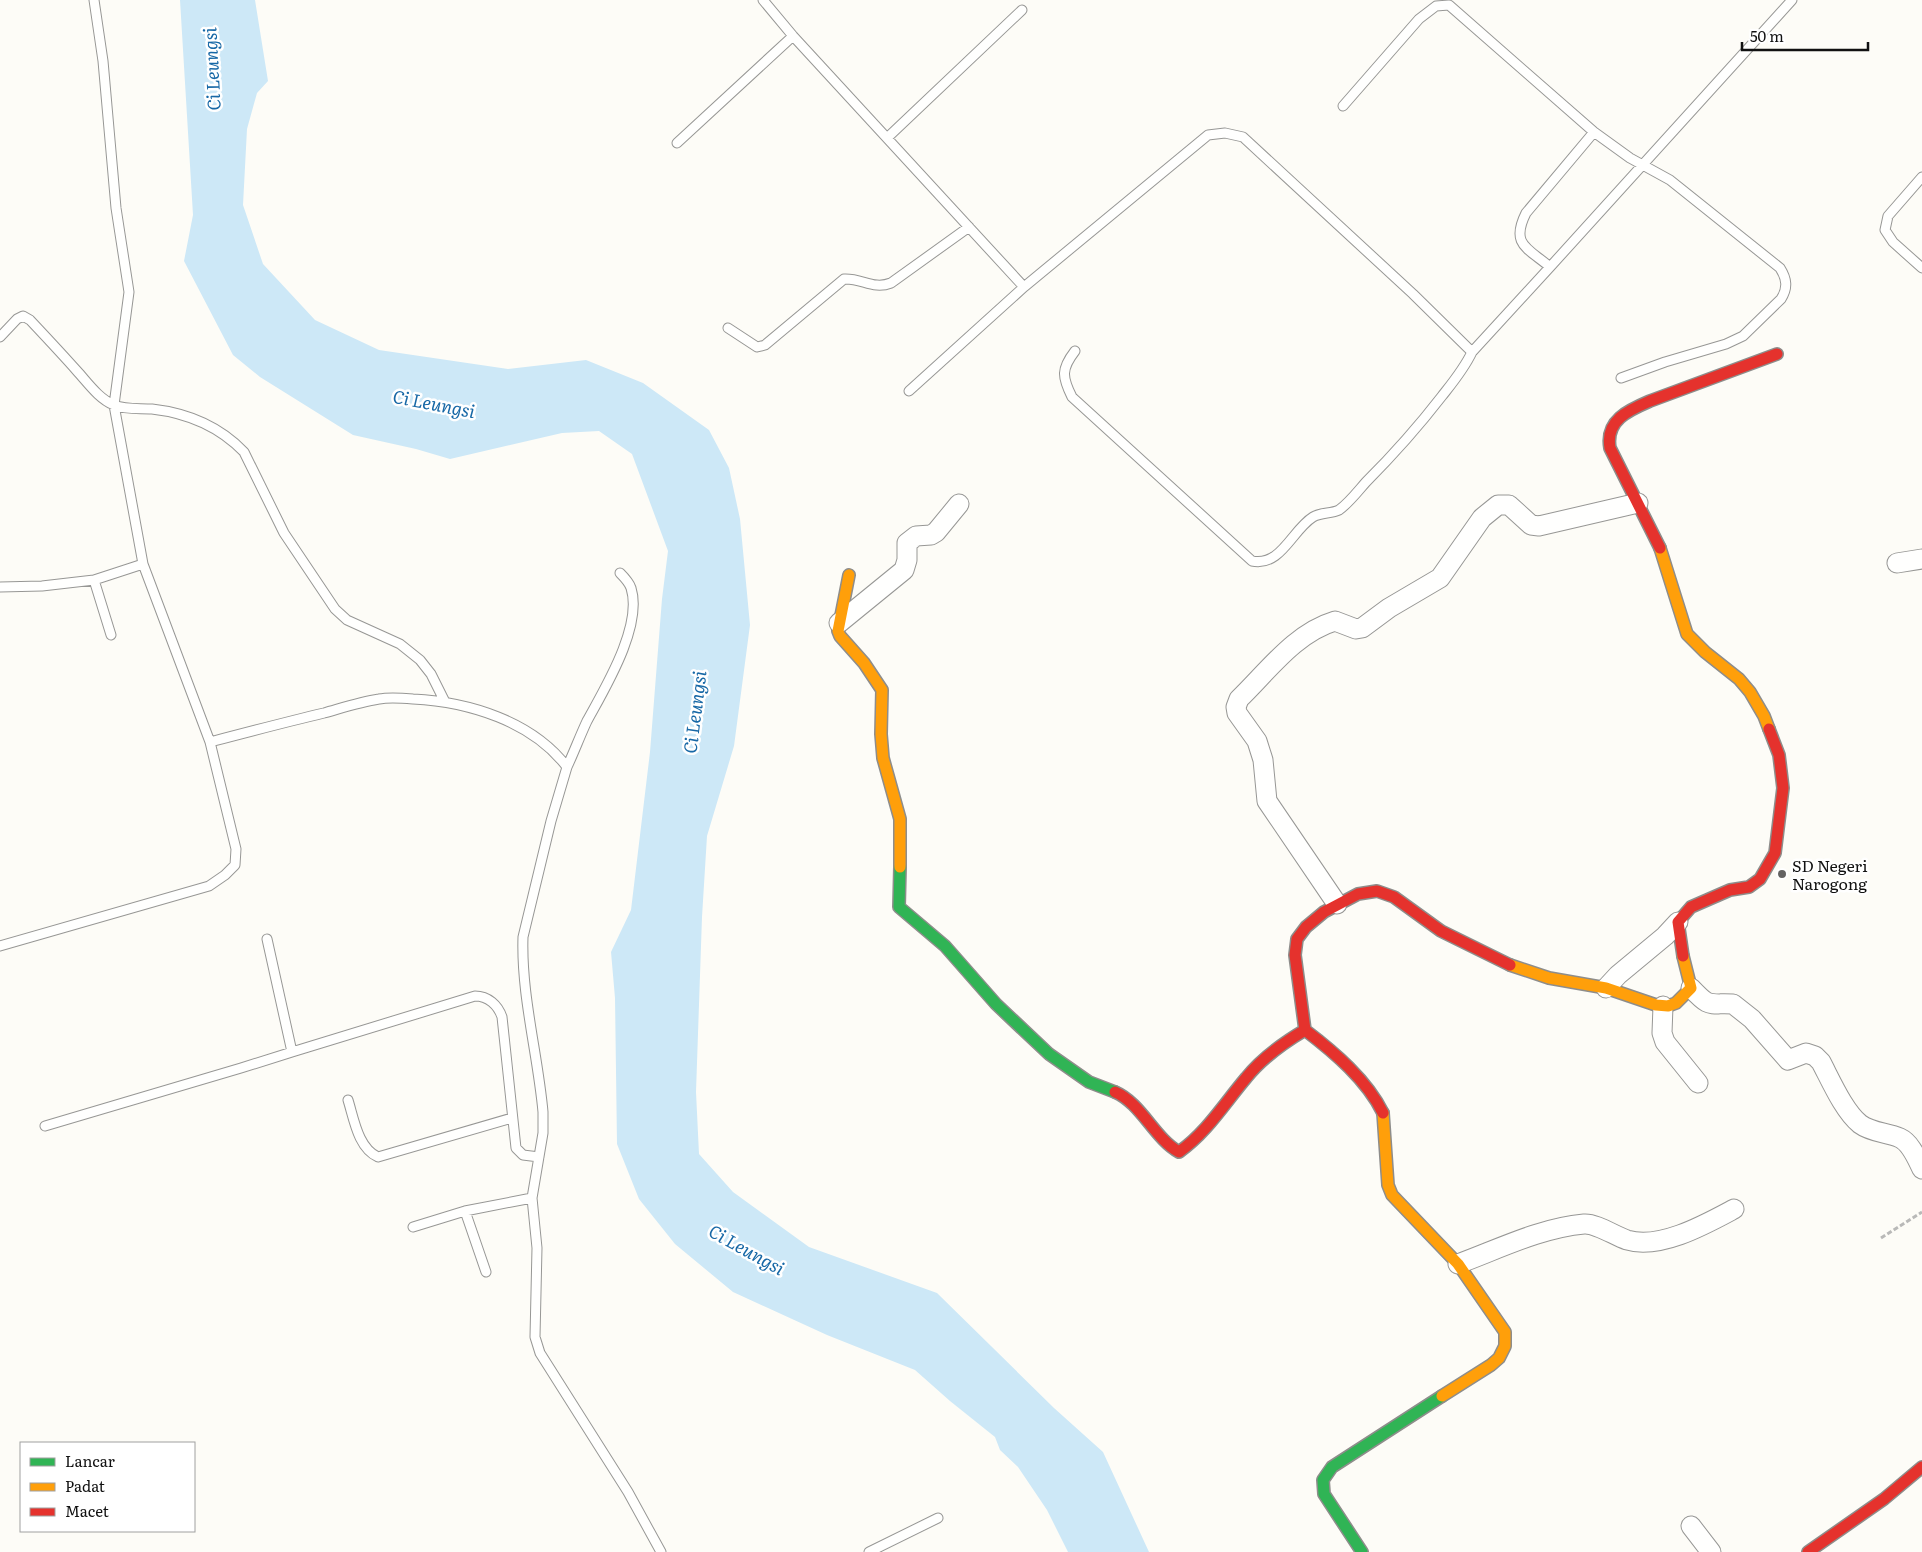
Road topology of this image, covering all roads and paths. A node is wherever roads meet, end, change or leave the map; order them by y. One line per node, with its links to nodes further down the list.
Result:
1 (94, 0): 23 (lane)
2 (763, 0): 5 (lane)
3 (1792, 0): 10 (lane)
4 (1022, 10): 8 (lane)
5 (793, 36): 8 (lane); 9 (lane)
6 (1343, 106): 7 (lane)
7 (1594, 132): 10 (lane); 13 (lane)
8 (887, 138): 12 (lane)
9 (677, 144)
10 (1642, 165): 13 (lane); 21 (lane)
11 (1922, 177): 14 (lane)
12 (969, 227): 15 (lane); 16 (lane)
13 (1550, 268): 19 (lane)
14 (1922, 268)
15 (1024, 287): 19 (lane); 22 (lane)
16 (728, 328)
17 (0, 337): 23 (lane)
18 (1075, 350): 19 (lane)
19 (1472, 352)
20 (1777, 354): 24 (street)
21 (1621, 378)
22 (908, 391)
23 (114, 405): 28 (lane); 35 (lane)
24 (1638, 503): 38 (street); 39 (street)
25 (959, 504): 33 (street)
26 (1922, 559): 27 (street)
27 (1897, 563)
28 (143, 564): 31 (lane); 36 (lane)
29 (620, 573): 37 (lane)
30 (849, 574): 33 (street)
31 (94, 580): 32 (lane); 34 (lane)
32 (0, 587)
33 (839, 623): 45 (street)
34 (111, 635)
35 (445, 702): 36 (lane); 37 (lane)
36 (210, 742): 41 (lane)
37 (567, 767): 51 (lane)
38 (1337, 904): 42 (street); 45 (street)
39 (1678, 922): 42 (street); 43 (street)
40 (267, 939): 46 (lane)
41 (0, 946)
42 (1606, 988): 44 (street)
43 (1691, 988): 44 (street); 52 (street)
44 (1663, 1006): 47 (street)
45 (1306, 1030): 59 (street)
46 (292, 1052): 49 (lane); 50 (lane)
47 (1698, 1083)
48 (348, 1100): 49 (lane)
49 (512, 1118): 51 (lane)
50 (45, 1126)
51 (538, 1157): 53 (lane)
52 (1922, 1169)
53 (532, 1198): 55 (lane); 64 (lane)
54 (1734, 1209): 59 (street)
55 (465, 1211): 57 (lane); 60 (lane)
56 (1922, 1212): 58 (path)
57 (413, 1227)
58 (1881, 1238)
59 (1458, 1264): 66 (street)
60 (486, 1272)
61 (1920, 1474): 68 (street)
62 (938, 1518): 65 (lane)
63 (1690, 1526): 67 (street)
64 (661, 1552)
65 (869, 1552)
66 (1362, 1552)
67 (1711, 1552)
68 (1808, 1552)

